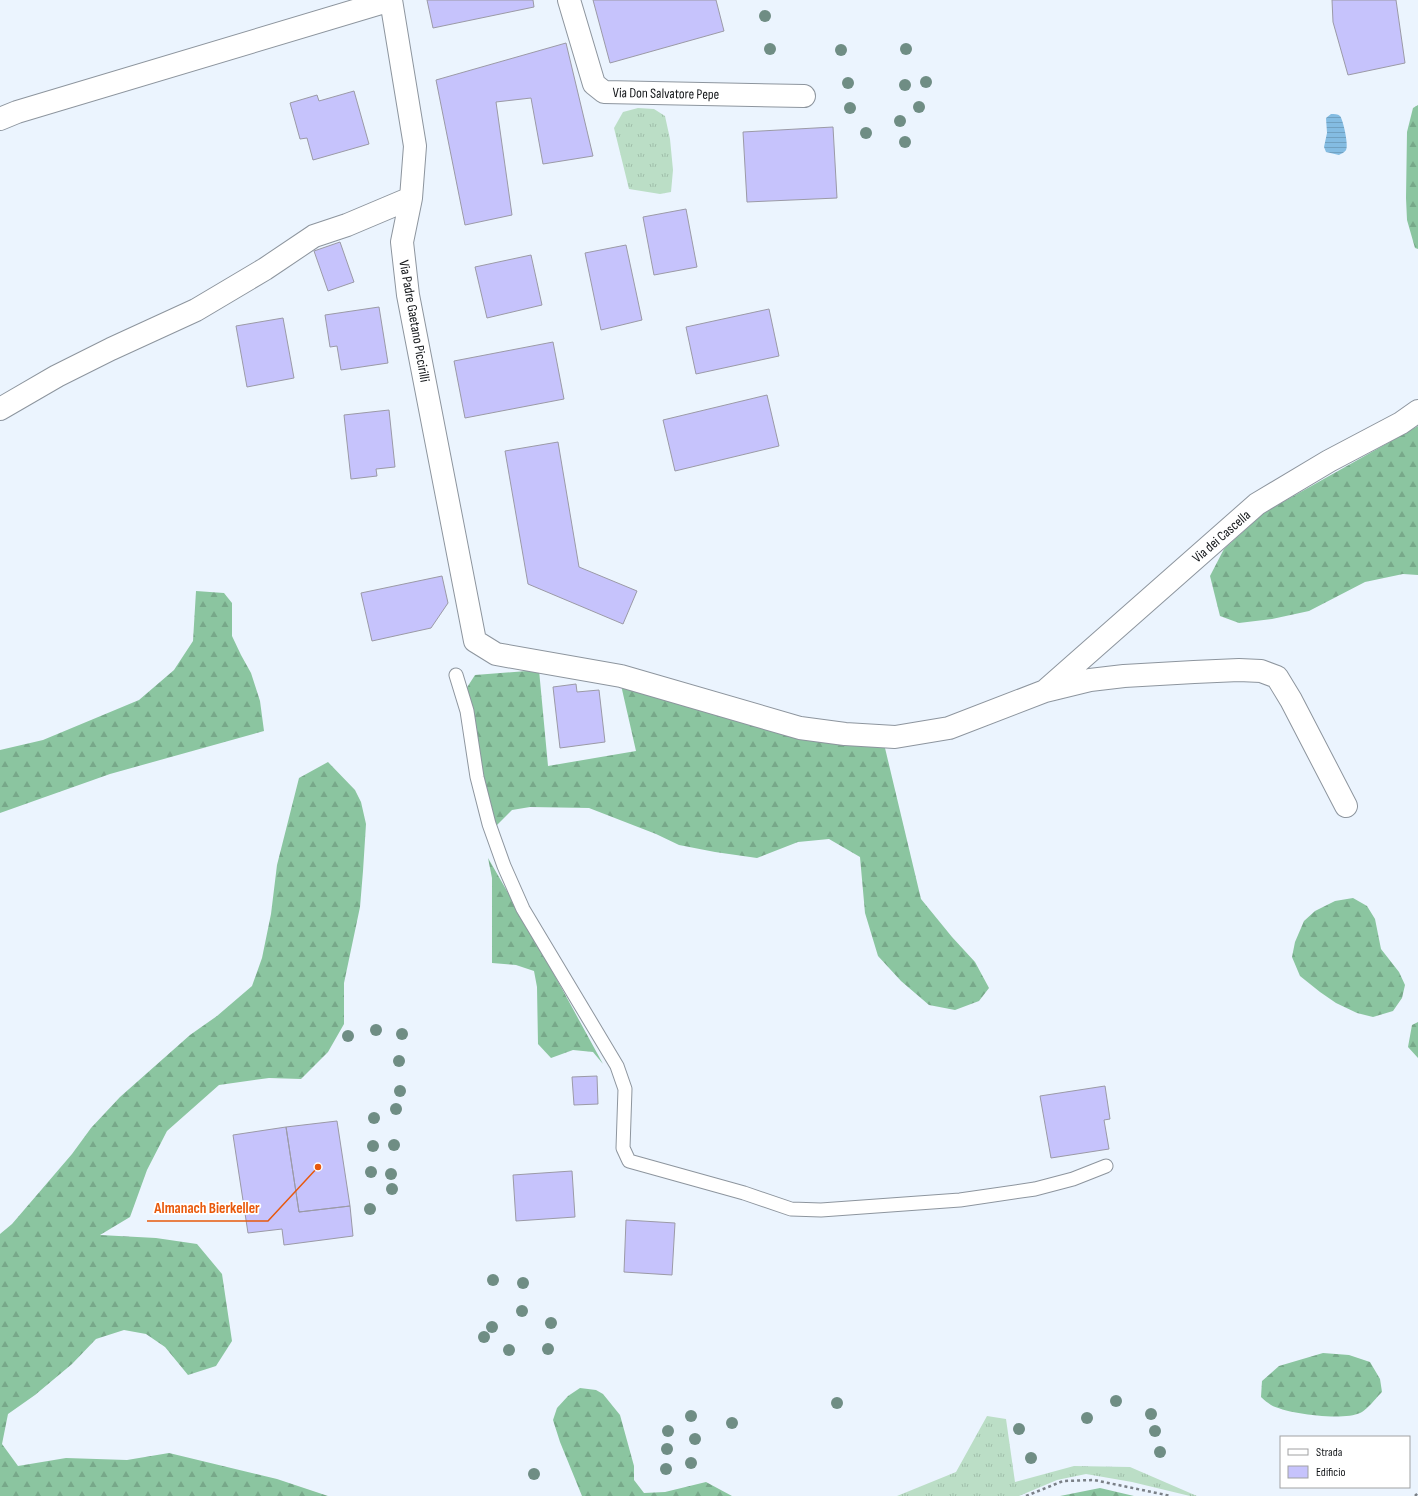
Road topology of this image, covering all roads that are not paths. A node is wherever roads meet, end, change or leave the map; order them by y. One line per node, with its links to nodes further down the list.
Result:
1 (391, 0): 4 (street); 5 (street, Via Padre Gaetano Piccirilli)
2 (569, 0): 3 (street, Via Don Salvatore Pepe)
3 (804, 96)
4 (0, 119)
5 (411, 198): 6 (street); 9 (street, Via Padre Gaetano Piccirilli)
6 (0, 409)
7 (1418, 412): 9 (street, Via dei Cascella)
8 (456, 675): 11 (lane)
9 (1045, 691): 10 (street)
10 (1346, 806)
11 (1106, 1166)

